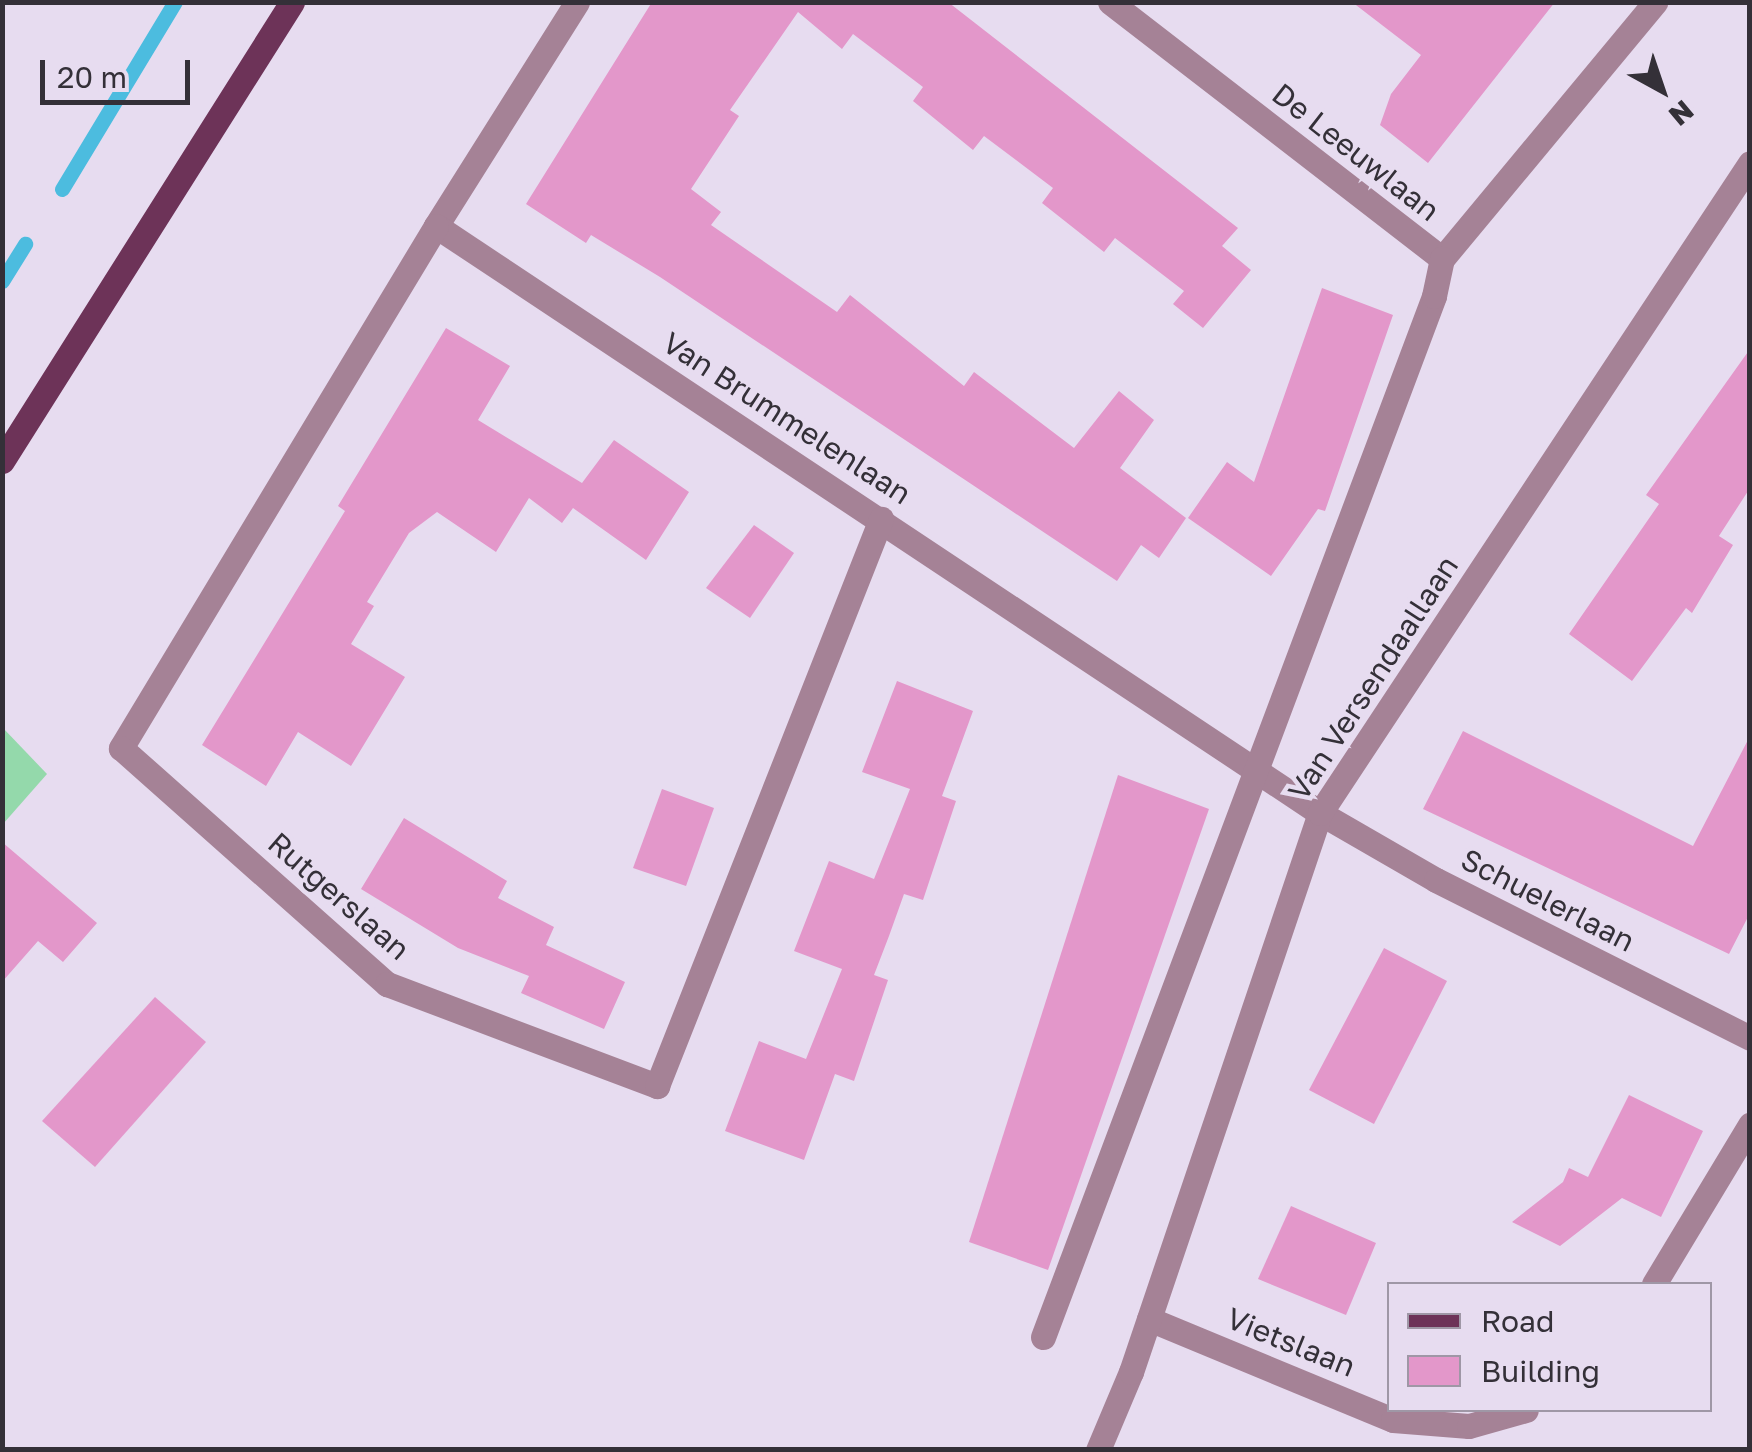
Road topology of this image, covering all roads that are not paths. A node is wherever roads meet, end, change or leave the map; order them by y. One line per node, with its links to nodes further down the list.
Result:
1 (292, 2): 8 (main road)
2 (577, 2): 6 (street)
3 (1110, 2): 7 (street, De Leeuwlaan)
4 (1655, 2): 7 (street, De Leeuwlaan)
5 (1750, 163): 11 (street, Van Versendaallaan)
6 (436, 226): 9 (street, Van Brummelenlaan); 9 (street, Rutgerslaan)
7 (1442, 259): 10 (street, Van Versendaallaan)
8 (2, 461)
9 (881, 519): 10 (street, Van Brummelenlaan)
10 (1253, 767): 11 (street, Van Brummelenlaan); 16 (street, Van Versendaallaan)
11 (1320, 812): 12 (street, Schuelerlaan); 15 (street, Van Versendaallaan)
12 (1750, 1038)
13 (1750, 1125): 14 (street)
14 (1655, 1282)
15 (1149, 1319): 17 (street, Vietslaan); 18 (street, Van Versendaallaan)
16 (1043, 1336)
17 (1519, 1412)
18 (1098, 1450)

